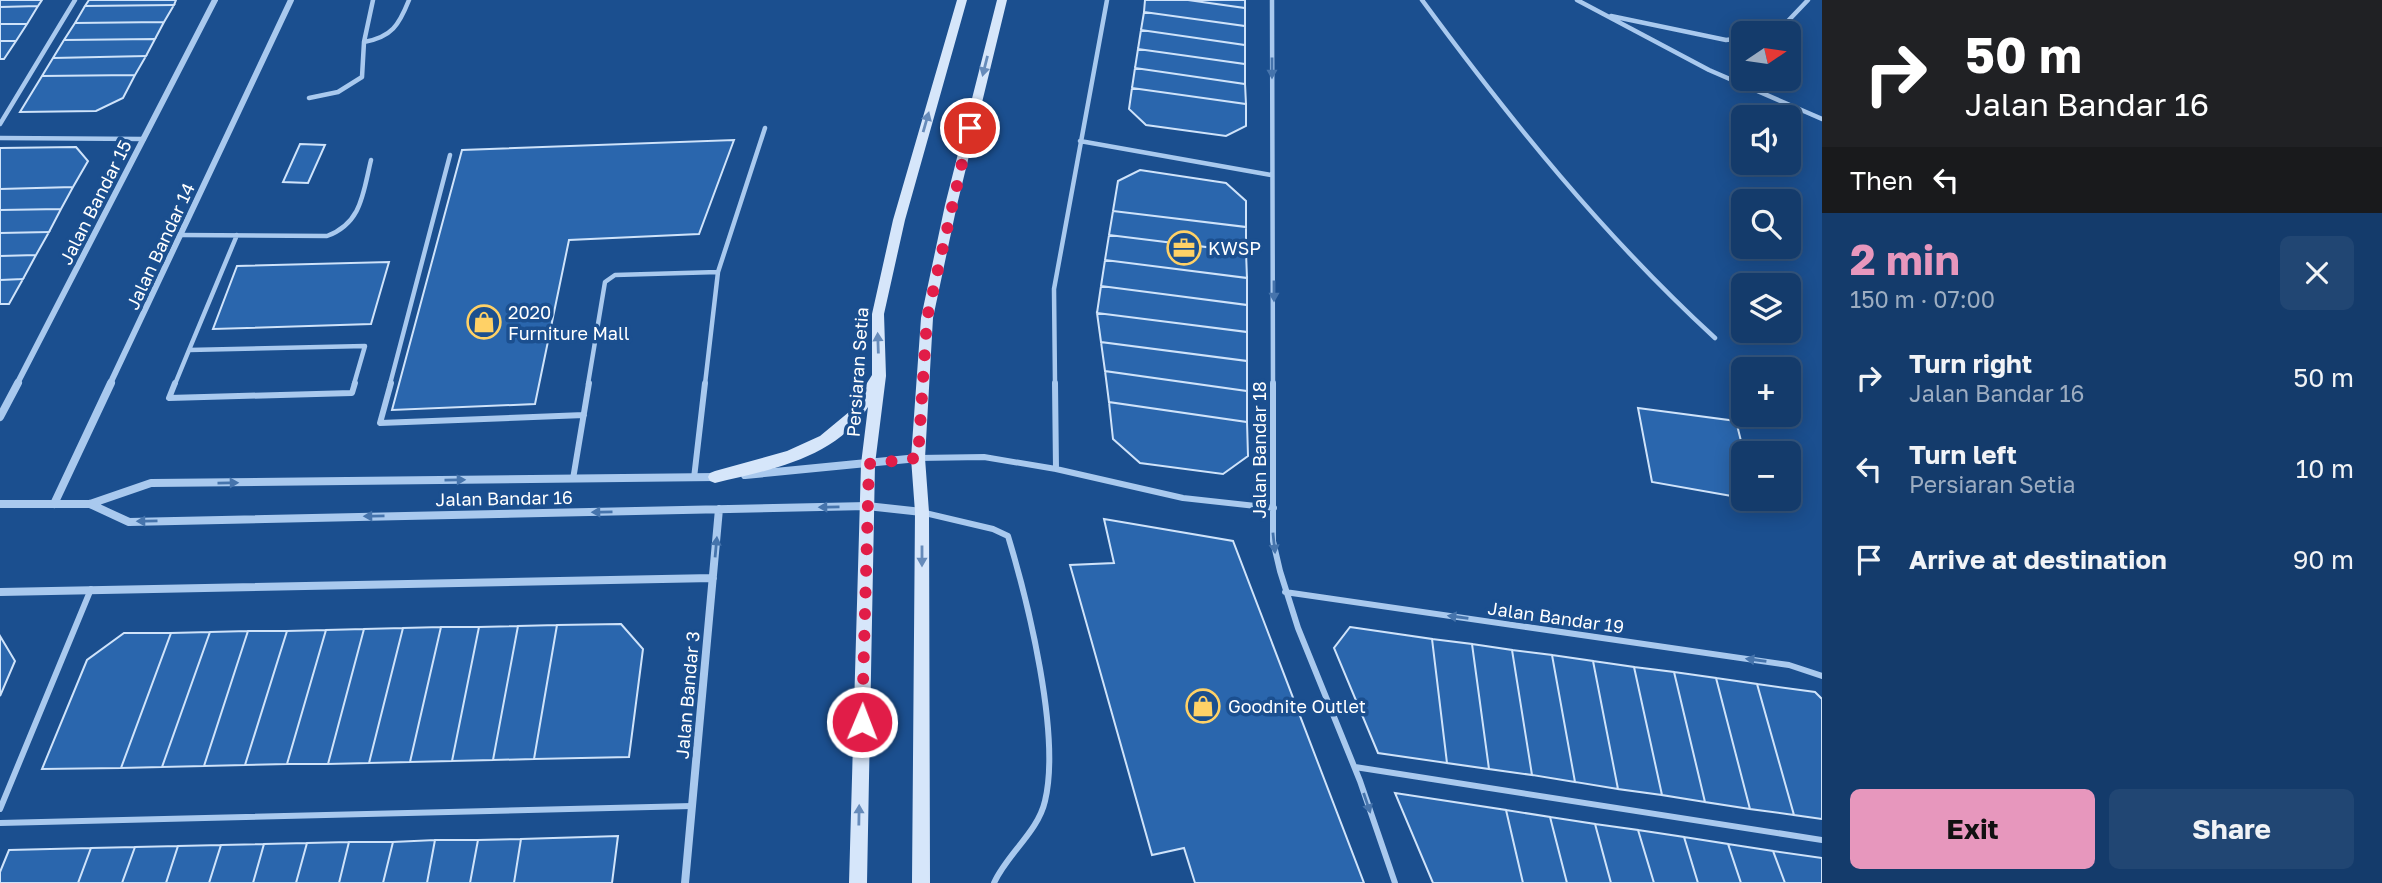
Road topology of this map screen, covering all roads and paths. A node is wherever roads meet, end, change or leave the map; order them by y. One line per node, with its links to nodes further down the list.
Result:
1 (75, 0): 19 (lane)
2 (215, 0): 22 (street, Jalan Bandar 15)
3 (291, 0): 27 (street, Jalan Bandar 14)
4 (373, 0): 16 (lane)
5 (408, 0): 16 (lane)
6 (962, 0): 32 (street, Persiaran Setia, one-way to 6)
7 (1002, 0): 35 (street, one-way to 35)
8 (1107, 0): 23 (lane)
9 (1272, 0): 26 (lane, Jalan Bandar 18, one-way to 26)
10 (1422, 0): 30 (lane)
11 (1577, 0): 13 (lane)
12 (1808, 0): 14 (lane)
13 (1601, 13): 15 (lane); 18 (lane)
14 (1788, 21)
15 (1731, 39)
16 (364, 42): 17 (lane)
17 (309, 99)
18 (1822, 120)
19 (0, 124)
20 (765, 128): 29 (lane)
21 (0, 138): 22 (lane)
22 (144, 138): 34 (street, Jalan Bandar 15)
23 (1080, 141): 26 (lane); 37 (lane)
24 (450, 155): 33 (lane)
25 (371, 160): 28 (lane)
26 (1271, 175): 45 (lane, Jalan Bandar 18, one-way to 45)
27 (181, 235): 28 (lane); 42 (street, Jalan Bandar 14)
28 (237, 235): 31 (lane)
29 (718, 272): 33 (lane); 39 (lane)
30 (1715, 338)
31 (188, 350): 31 (lane)
32 (879, 376): 36 (street, Persiaran Setia); 38 (street)
33 (584, 415): 40 (lane)
34 (0, 417)
35 (918, 458): 36 (street, Jalan Bandar 16); 37 (lane); 47 (street)
36 (869, 464): 38 (street, Jalan Bandar 16); 44 (street, Persiaran Setia)
37 (1055, 469): 45 (lane)
38 (715, 477): 39 (street, Jalan Bandar 16)
39 (694, 478): 40 (street, Jalan Bandar 16)
40 (573, 479): 43 (street, Jalan Bandar 16, one-way to 40)
41 (0, 504): 42 (street, Jalan Bandar 16)
42 (54, 504): 43 (street, Jalan Bandar 16)
43 (90, 504): 46 (street, Jalan Bandar 16, one-way to 43)
44 (867, 506): 46 (street, Jalan Bandar 16, one-way to 46); 47 (street, Jalan Bandar 16); 59 (street, Persiaran Setia, one-way to 44)
45 (1274, 508): 51 (lane, Jalan Bandar 18, one-way to 51)
46 (719, 509): 48 (street, Jalan Bandar 3, one-way to 46)
47 (922, 512): 60 (street, one-way to 60); 61 (lane)
48 (713, 578): 49 (street); 54 (street, Jalan Bandar 3)
49 (91, 589): 50 (street); 55 (lane)
50 (0, 592)
51 (1284, 592): 52 (lane, Jalan Bandar 19, one-way to 51); 53 (lane, Jalan Bandar 18)
52 (1822, 676)
53 (1355, 767): 57 (lane); 62 (lane, Jalan Bandar 18, one-way to 62)
54 (692, 806): 56 (lane); 58 (street, Jalan Bandar 3)
55 (0, 808)
56 (0, 822)
57 (1822, 840)
58 (685, 883)
59 (858, 883)
60 (920, 883)
61 (994, 883)
62 (1395, 883)

